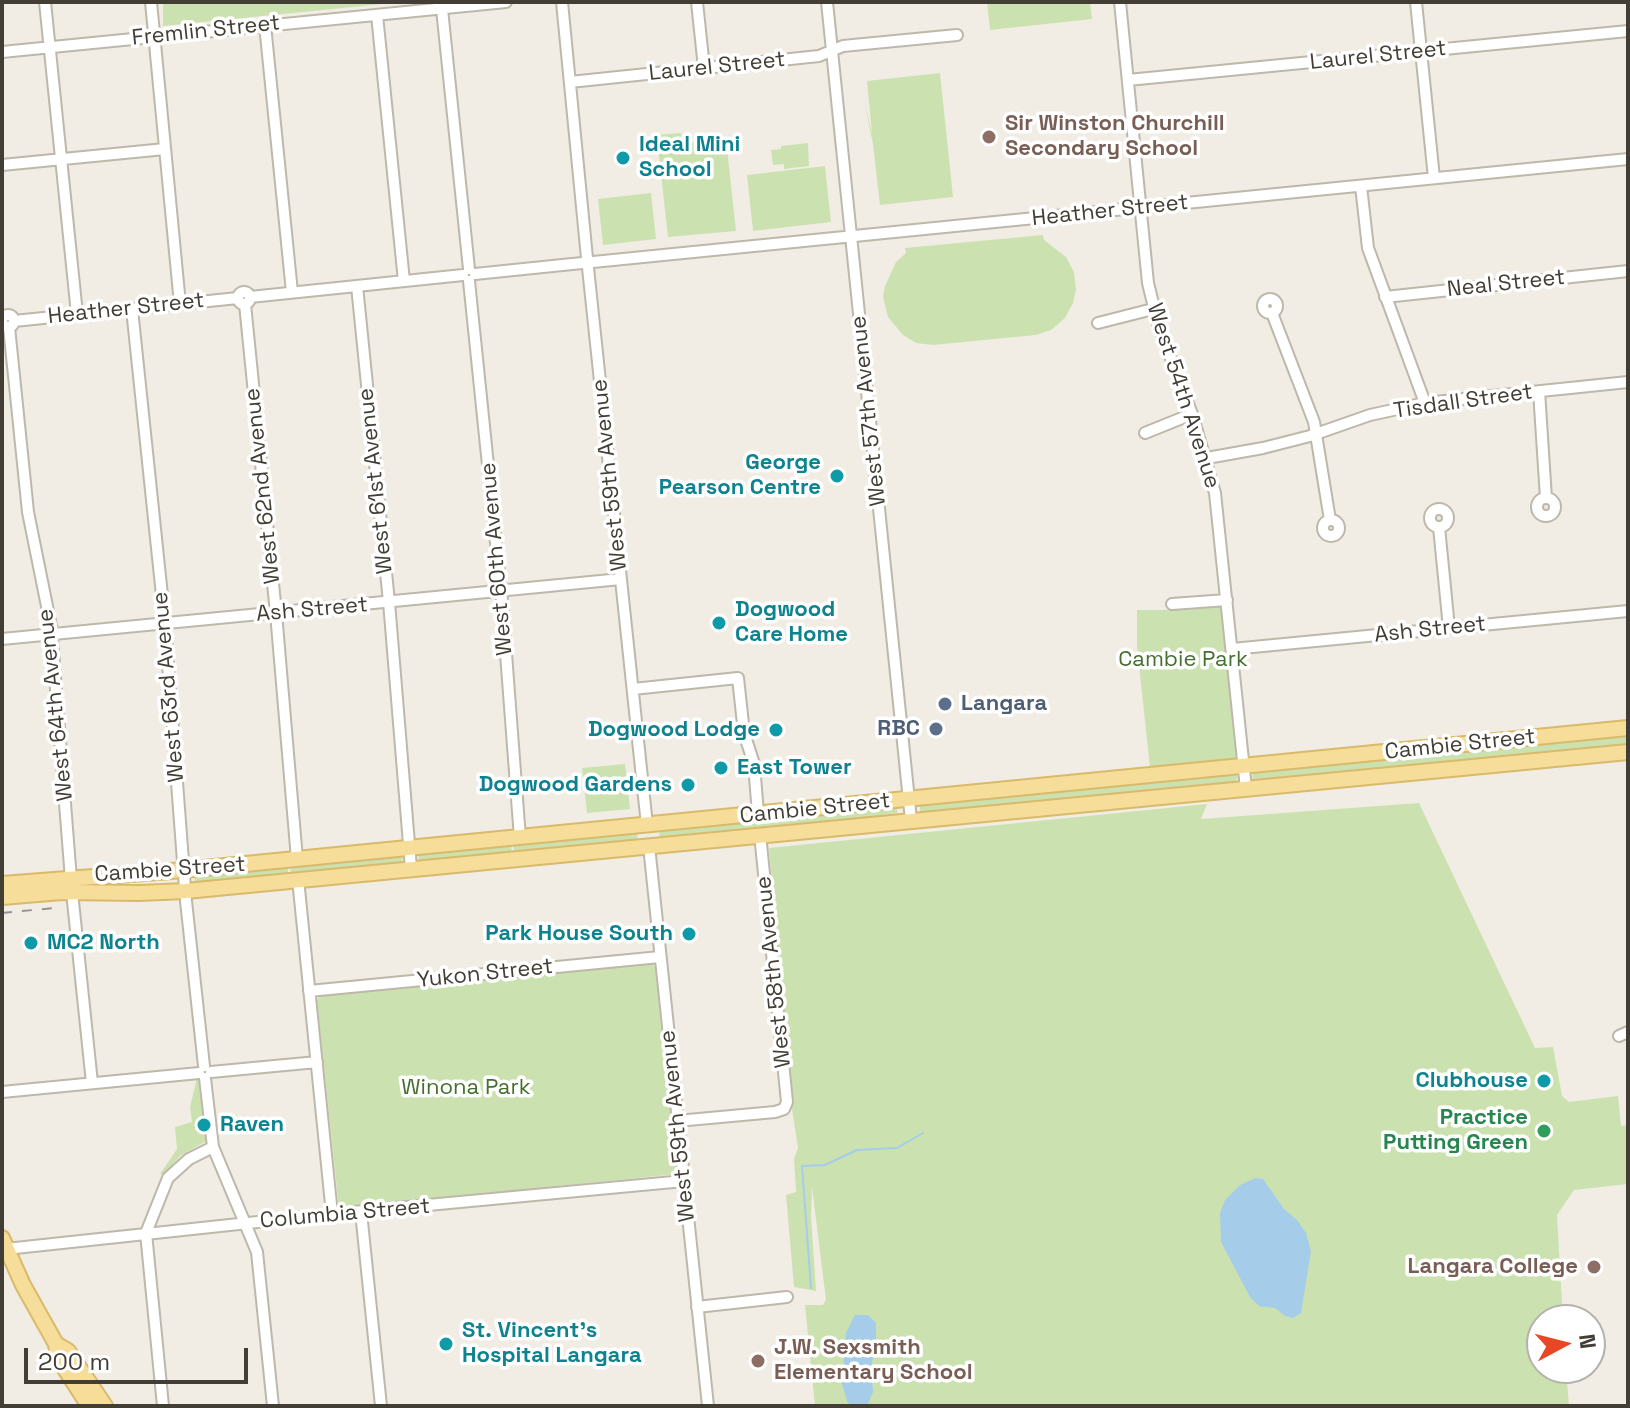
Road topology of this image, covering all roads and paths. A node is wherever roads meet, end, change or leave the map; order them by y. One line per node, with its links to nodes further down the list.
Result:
1 (45, 2): 15 (street)
2 (151, 2): 14 (street)
3 (506, 2): 9 (street, Fremlin Street)
4 (562, 2): 21 (street, West 59th Avenue)
5 (697, 2): 19 (street)
6 (827, 2): 16 (street, West 57th Avenue)
7 (1120, 2): 20 (street, West 54th Avenue)
8 (1416, 2): 18 (street)
9 (442, 9): 10 (street, Fremlin Street); 32 (street, West 60th Avenue)
10 (377, 15): 11 (street, Fremlin Street); 33 (street)
11 (265, 25): 14 (street, Fremlin Street); 35 (street)
12 (1628, 31): 18 (street, Laurel Street)
13 (957, 35): 16 (street, Laurel Street)
14 (153, 37): 15 (street, Fremlin Street); 22 (street)
15 (50, 47): 17 (street, Fremlin Street); 23 (street)
16 (832, 51): 19 (street, Laurel Street); 29 (street, West 57th Avenue)
17 (2, 52)
18 (1421, 52): 20 (street, Laurel Street); 26 (street)
19 (704, 68): 21 (street, Laurel Street)
20 (1128, 80): 28 (street, West 54th Avenue)
21 (570, 82): 30 (street, West 59th Avenue)
22 (165, 149): 23 (street); 38 (street)
23 (61, 159): 25 (street); 42 (street)
24 (1628, 159): 26 (street, Heather Street)
25 (2, 165)
26 (1434, 178): 27 (street, Heather Street)
27 (1361, 186): 28 (street, Heather Street); 36 (street)
28 (1141, 208): 29 (street, Heather Street); 40 (street, West 54th Avenue)
29 (851, 237): 30 (street, Heather Street); 72 (street, West 57th Avenue)
30 (587, 263): 32 (street, Heather Street); 55 (street, West 59th Avenue)
31 (1628, 271): 36 (street, Neal Street)
32 (469, 275): 33 (street, Heather Street); 56 (street, West 60th Avenue)
33 (404, 281): 34 (street, Heather Street)
34 (357, 286): 35 (street, Heather Street); 58 (street, West 61st Avenue)
35 (292, 292): 37 (street, Heather Street)
36 (1385, 297): 47 (street)
37 (244, 300): 38 (street, Heather Street); 61 (street, West 62nd Avenue)
38 (180, 304): 39 (street, Heather Street)
39 (132, 309): 42 (street, Heather Street); 62 (street, West 63rd Avenue)
40 (1153, 309): 44 (street); 48 (street, West 54th Avenue)
41 (1272, 313): 50 (street)
42 (77, 314): 43 (street, Heather Street)
43 (7, 323): 64 (street, West 64th Avenue)
44 (1098, 323)
45 (1628, 382): 46 (street, Tisdall Street)
46 (1539, 391): 47 (street, Tisdall Street); 52 (street)
47 (1425, 403): 50 (street, Tisdall Street)
48 (1192, 414): 49 (street); 51 (street, West 54th Avenue)
49 (1145, 433)
50 (1317, 434): 51 (street, Tisdall Street); 53 (street)
51 (1207, 458): 57 (street, West 54th Avenue)
52 (1546, 498)
53 (1330, 520)
54 (1439, 527): 63 (street)
55 (621, 579): 56 (street, Ash Street); 67 (street, West 59th Avenue)
56 (501, 592): 58 (street, Ash Street); 77 (street, West 60th Avenue)
57 (1227, 600): 59 (street); 66 (street, West 54th Avenue)
58 (389, 602): 61 (street, Ash Street); 78 (street, West 61st Avenue)
59 (1172, 604)
60 (1628, 611): 63 (street, Ash Street)
61 (276, 613): 62 (street, Ash Street); 79 (street, West 62nd Avenue)
62 (165, 624): 64 (street, Ash Street); 81 (street, West 63rd Avenue)
63 (1449, 628): 66 (street, Ash Street)
64 (52, 634): 65 (street, Ash Street); 84 (street, West 64th Avenue)
65 (2, 639)
66 (1232, 649): 70 (street, West 54th Avenue)
67 (633, 689): 73 (street); 75 (street, West 59th Avenue)
68 (1628, 728): 70 (main road, Cambie Street)
69 (1628, 752): 71 (main road, Cambie Street)
70 (1244, 766): 71 (street, West 54th Avenue); 72 (main road, Cambie Street)
71 (1246, 789): 74 (main road, Cambie Street)
72 (909, 799): 73 (main road, Cambie Street); 74 (street, West 57th Avenue)
73 (758, 814): 75 (main road, Cambie Street)
74 (911, 820): 76 (main road, Cambie Street)
75 (648, 832): 76 (main road, Cambie Street); 77 (main road, Cambie Street); 80 (main road, Cambie Street); 87 (street, West 59th Avenue)
76 (760, 834): 93 (street, West 58th Avenue)
77 (520, 838): 78 (main road, Cambie Street)
78 (409, 849): 79 (main road, Cambie Street); 80 (street, West 61st Avenue)
79 (297, 859): 81 (main road, Cambie Street)
80 (411, 868): 82 (main road, Cambie Street)
81 (184, 870): 84 (main road, Cambie Street); 85 (street, West 63rd Avenue)
82 (298, 879): 85 (main road, Cambie Street); 88 (street)
83 (2, 884): 84 (main road, Cambie Street)
84 (72, 885): 85 (main road, Cambie Street); 86 (main road, Cambie Street); 91 (street, West 64th Avenue)
85 (186, 891): 90 (street, West 63rd Avenue)
86 (2, 897)
87 (660, 957): 88 (street, Yukon Street); 93 (street, West 59th Avenue)
88 (309, 991): 89 (street)
89 (317, 1062): 90 (street); 97 (street)
90 (205, 1072): 91 (street); 94 (street, West 63rd Avenue)
91 (92, 1083): 92 (street)
92 (2, 1092)
93 (677, 1121): 95 (street, West 59th Avenue)
94 (213, 1147): 98 (street, West 63rd Avenue); 99 (street)
95 (684, 1181): 96 (street, Columbia Street); 102 (street, West 59th Avenue)
96 (361, 1212): 97 (street, Columbia Street); 108 (street)
97 (332, 1214): 98 (street, Columbia Street)
98 (246, 1223): 99 (street, Columbia Street); 107 (street, West 63rd Avenue)
99 (146, 1233): 100 (street, Columbia Street); 106 (street)
100 (4, 1244): 103 (main road)
101 (787, 1297): 102 (street)
102 (697, 1307): 109 (street, West 59th Avenue)
103 (56, 1344): 104 (main road); 105 (main road)
104 (89, 1406)
105 (105, 1406)
106 (163, 1406)
107 (273, 1406)
108 (381, 1406)
109 (708, 1406)

